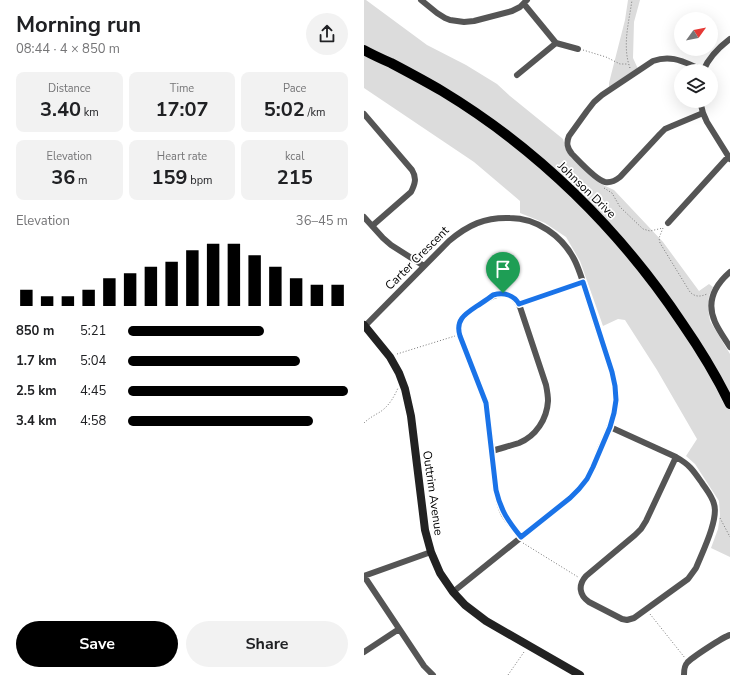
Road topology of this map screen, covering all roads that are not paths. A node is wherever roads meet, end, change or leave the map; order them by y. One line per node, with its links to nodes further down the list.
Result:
1 (421, 0): 2 (street)
2 (526, 2): 4 (street)
3 (730, 40): 8 (street)
4 (556, 43): 5 (street); 9 (street)
5 (578, 49)
6 (366, 51): 21 (main road, Johnson Drive)
7 (688, 64): 11 (street)
8 (706, 64)
9 (517, 74)
10 (702, 108): 11 (street)
11 (703, 113): 13 (street)
12 (364, 114): 16 (street)
13 (729, 158): 15 (street)
14 (364, 217): 16 (street)
15 (668, 223)
16 (372, 226): 17 (street)
17 (424, 266): 19 (street, Carter Crescent); 22 (street, Carter Crescent)
18 (730, 272): 20 (street)
19 (365, 326): 26 (street, Outtrim Avenue)
20 (730, 347)
21 (730, 404)
22 (610, 427): 24 (street); 25 (street, Carter Crescent)
23 (492, 451): 23 (street); 25 (street)
24 (676, 457): 24 (street)
25 (519, 538): 28 (street, Carter Crescent)
26 (431, 552): 27 (street); 28 (street, Outtrim Avenue)
27 (364, 576): 29 (street)
28 (453, 592): 33 (street, Outtrim Avenue)
29 (399, 629): 31 (street); 32 (street)
30 (730, 635): 34 (street)
31 (364, 652)
32 (429, 674)
33 (580, 675)
34 (684, 675)

